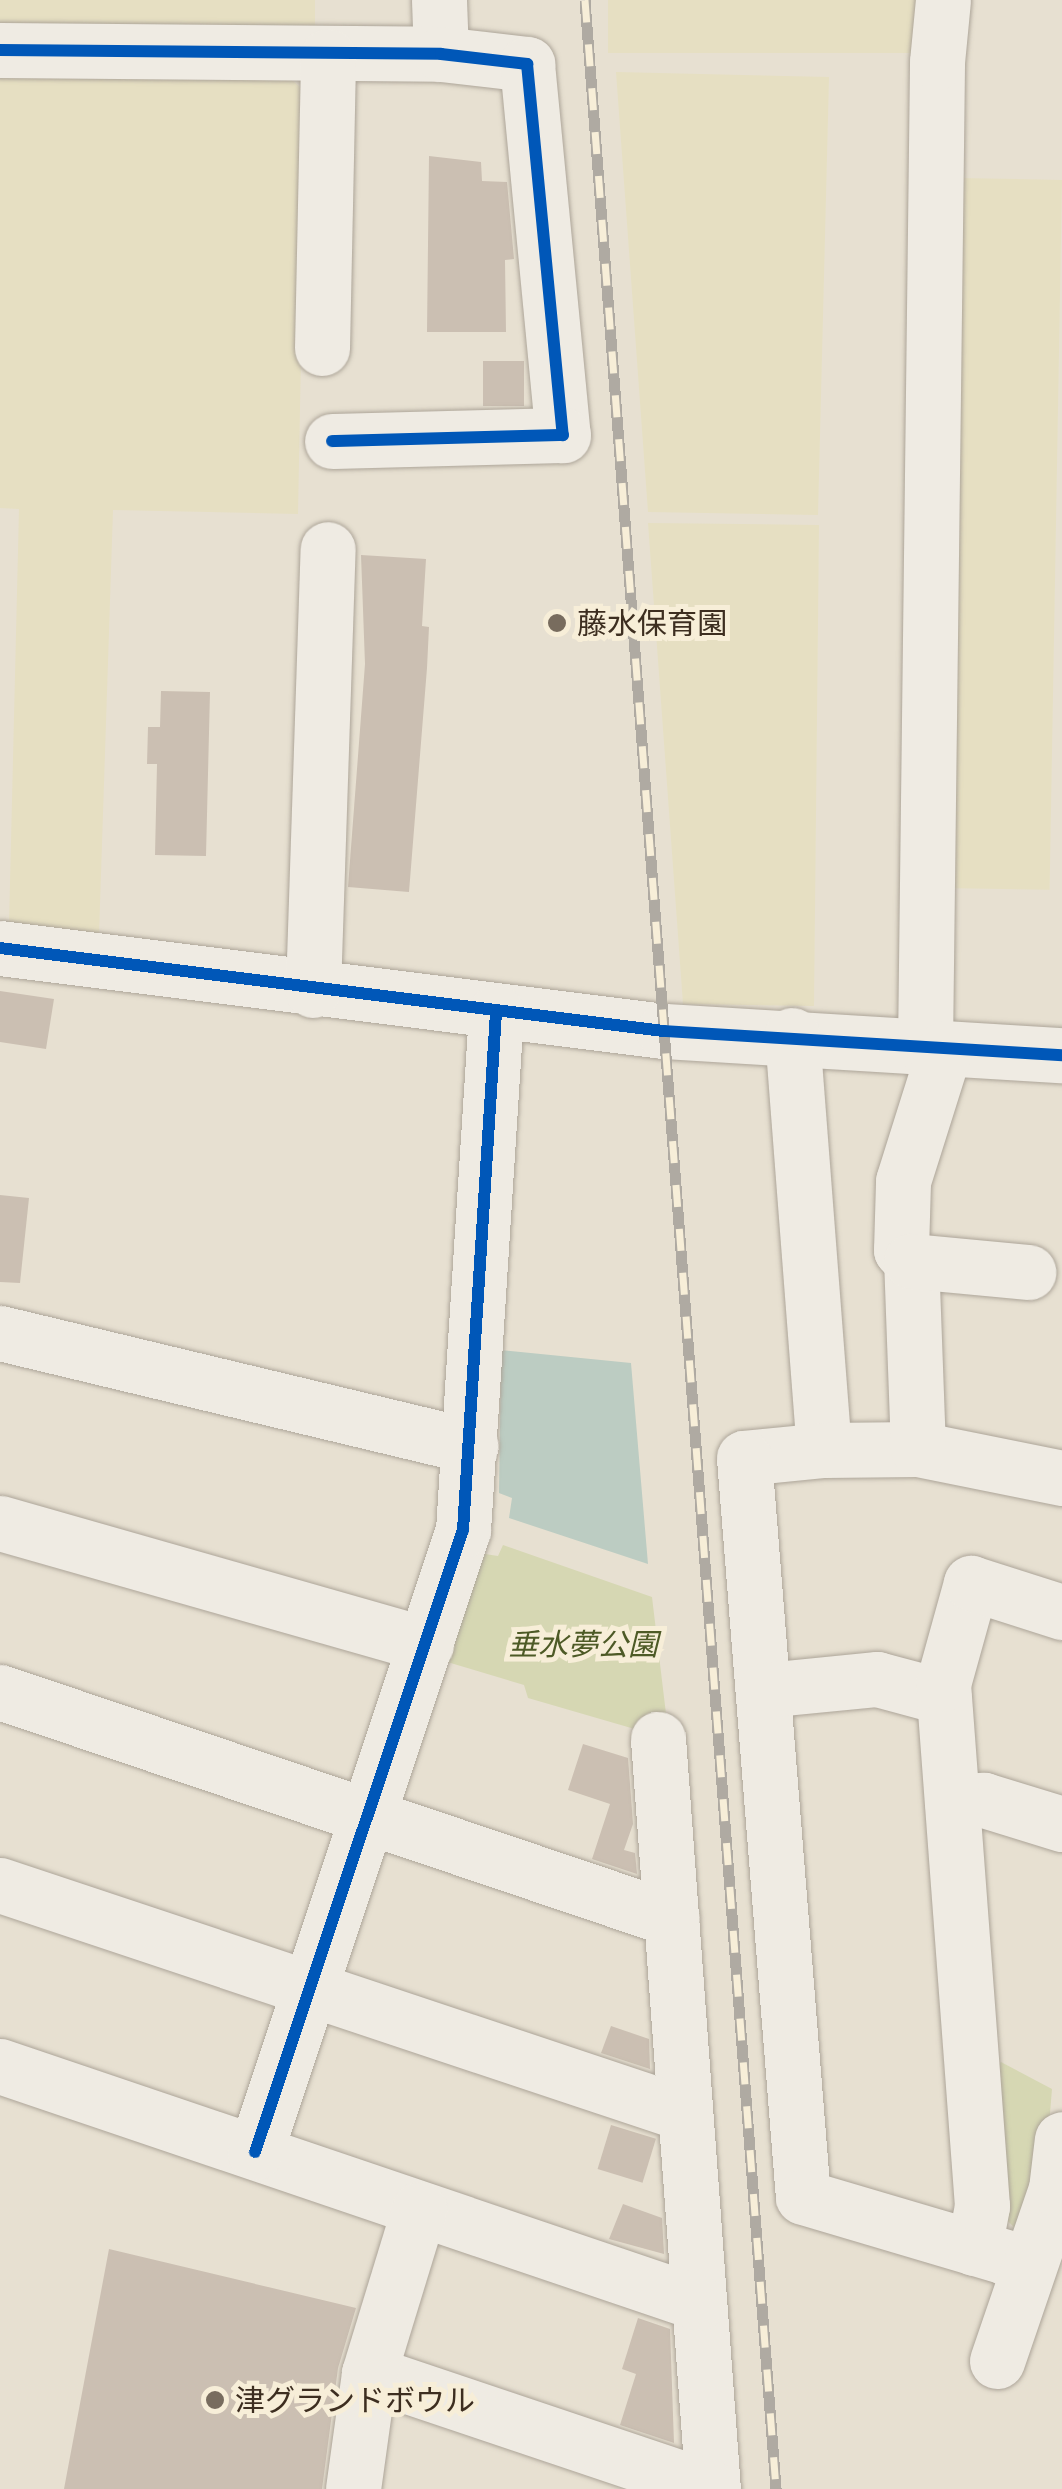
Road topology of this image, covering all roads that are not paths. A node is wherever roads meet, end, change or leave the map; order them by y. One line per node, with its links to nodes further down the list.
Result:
1 (439, 0): 4 (street)
2 (943, 0): 13 (street)
3 (0, 50): 5 (street)
4 (441, 54): 5 (street); 7 (street)
5 (328, 56): 6 (street)
6 (322, 348)
7 (332, 441)
8 (328, 549): 10 (street)
9 (0, 948): 10 (street)
10 (314, 990): 11 (street)
11 (496, 1012): 12 (street); 18 (street)
12 (792, 1035): 13 (street); 20 (street)
13 (935, 1047): 14 (street); 15 (street)
14 (1062, 1054)
15 (911, 1261): 16 (street); 19 (street)
16 (1028, 1272)
17 (0, 1333): 18 (street)
18 (471, 1446): 24 (street)
19 (918, 1449): 20 (street); 21 (street)
20 (824, 1450): 25 (street)
21 (1062, 1478)
22 (0, 1523): 24 (street)
23 (1062, 1612): 27 (street)
24 (426, 1644): 30 (street)
25 (764, 1690): 27 (street); 40 (street)
26 (0, 1692): 30 (street)
27 (944, 1697): 29 (street)
28 (658, 1739): 33 (street)
29 (952, 1802): 31 (street); 40 (street)
30 (368, 1817): 33 (street); 34 (street)
31 (1062, 1824)
32 (0, 1885): 34 (street)
33 (672, 1920): 36 (street)
34 (308, 1990): 36 (street); 38 (street)
35 (0, 2066): 38 (street)
36 (683, 2113): 42 (street)
37 (1061, 2150): 41 (street)
38 (255, 2152): 39 (street)
39 (418, 2209): 42 (street); 44 (street)
40 (974, 2248): 41 (street)
41 (1027, 2272): 43 (street)
42 (699, 2303): 46 (street)
43 (996, 2361)
44 (369, 2374): 45 (street); 46 (street)
45 (353, 2489)
46 (713, 2489)

